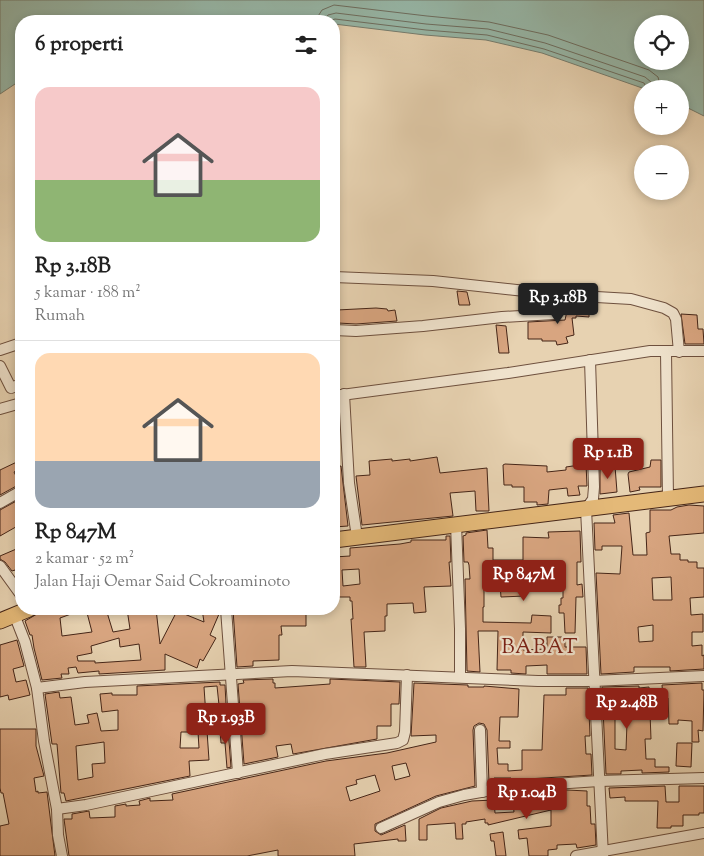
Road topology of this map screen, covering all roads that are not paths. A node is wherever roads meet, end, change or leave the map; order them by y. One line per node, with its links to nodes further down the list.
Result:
1 (340, 277): 2 (street)
2 (562, 295): 3 (street); 8 (street)
3 (340, 330)
4 (15, 345): 5 (street)
5 (0, 350)
6 (704, 351): 8 (street)
7 (666, 352): 8 (street); 9 (street); 19 (street)
8 (679, 352)
9 (590, 360): 13 (street); 21 (street)
10 (0, 366): 12 (street)
11 (15, 386): 12 (street)
12 (11, 388): 16 (street)
13 (340, 395)
14 (15, 404): 16 (street)
15 (340, 404): 23 (street)
16 (3, 408)
17 (15, 494): 20 (street)
18 (704, 494): 19 (highway)
19 (668, 498): 21 (highway)
20 (0, 503)
21 (586, 508): 22 (highway); 34 (street)
22 (456, 524): 23 (highway); 33 (street)
23 (357, 537): 24 (highway)
24 (340, 539)
25 (0, 566): 26 (street)
26 (15, 587)
27 (14, 614): 29 (highway); 35 (street)
28 (226, 615): 30 (street)
29 (0, 621)
30 (230, 674): 31 (street); 35 (street); 37 (street)
31 (407, 675): 33 (street); 37 (street)
32 (704, 676): 34 (street)
33 (460, 678): 34 (street)
34 (593, 681): 39 (street)
35 (38, 688): 41 (street)
36 (480, 730): 40 (street)
37 (238, 773): 41 (street)
38 (704, 778): 39 (street)
39 (599, 782): 40 (street); 44 (street)
40 (482, 792): 42 (street)
41 (57, 809): 45 (street)
42 (382, 828)
43 (704, 833): 44 (street)
44 (603, 853): 46 (street)
45 (62, 856)
46 (576, 856)

